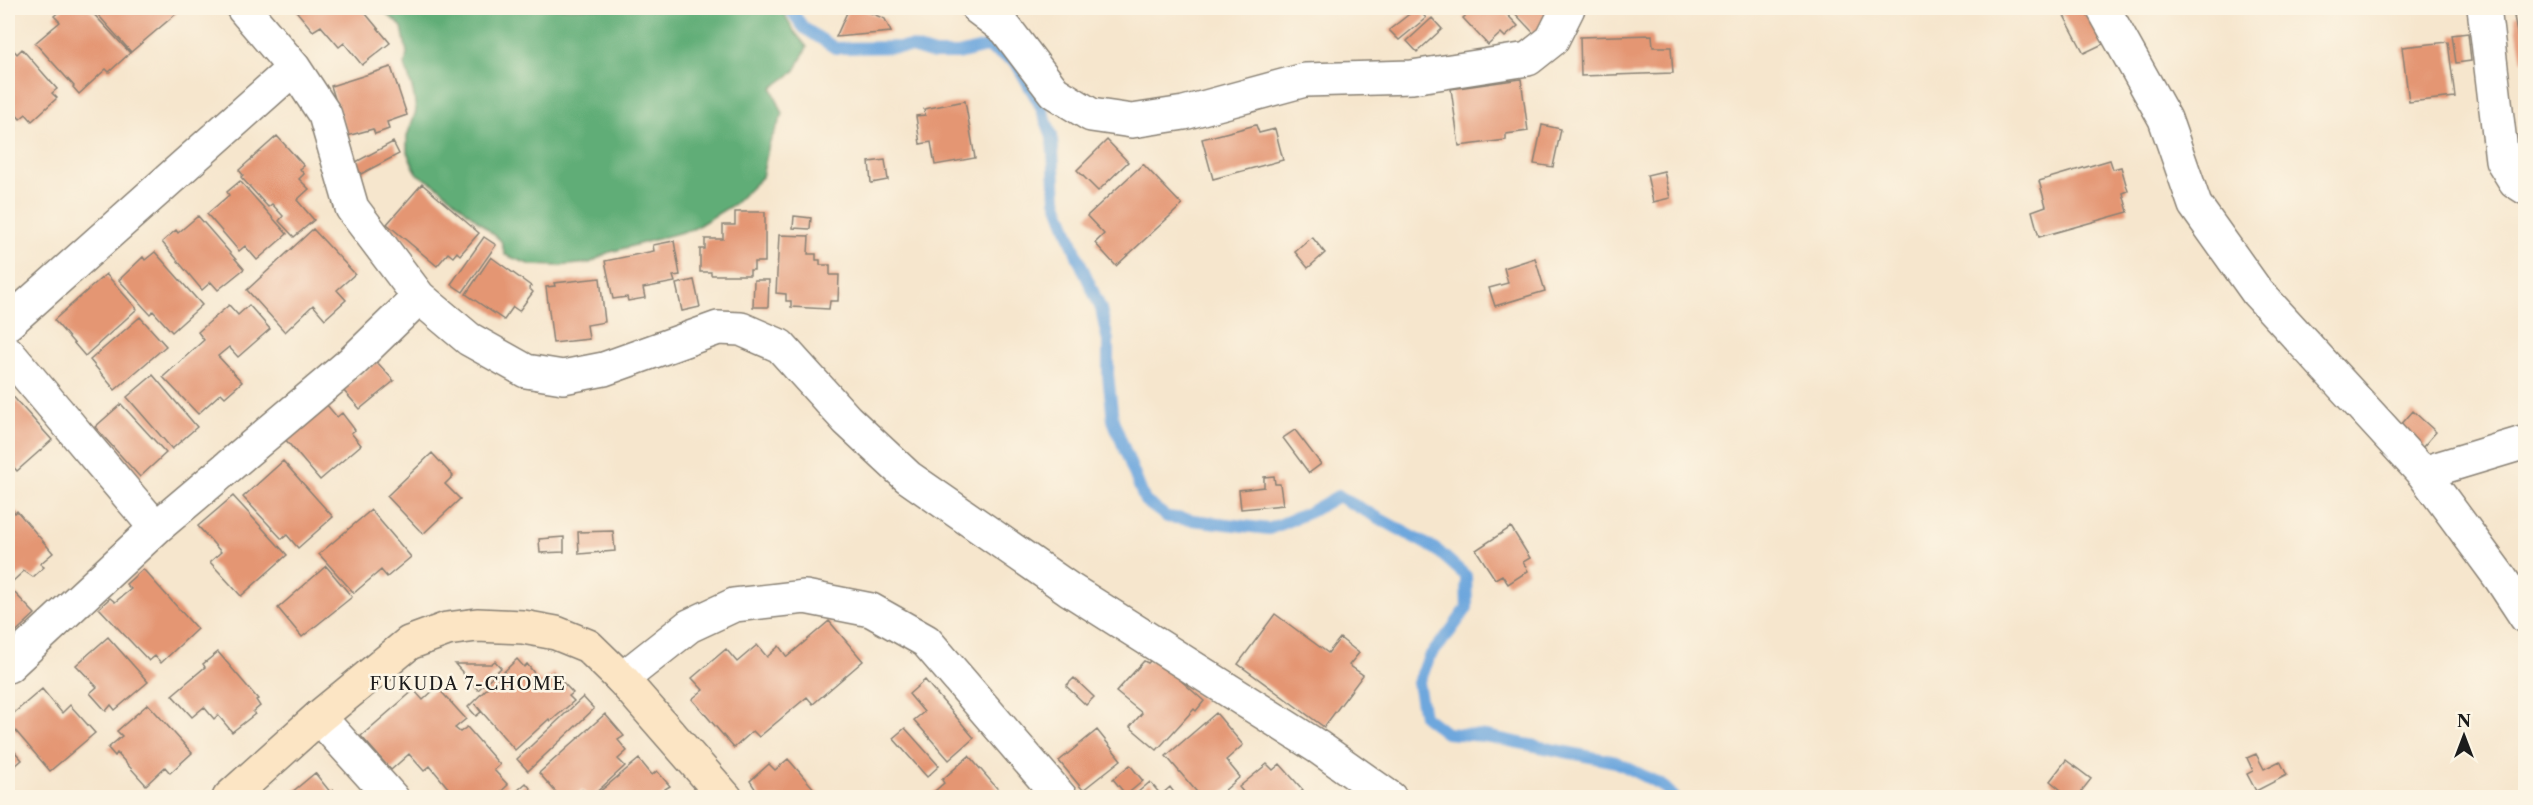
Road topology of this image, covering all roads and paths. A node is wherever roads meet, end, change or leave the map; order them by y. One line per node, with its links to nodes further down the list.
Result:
1 (243, 8): 6 (street)
2 (978, 8): 3 (street)
3 (1568, 8)
4 (2103, 8): 12 (street)
5 (2484, 8): 7 (street)
6 (294, 68): 8 (street); 9 (street)
7 (2526, 188)
8 (419, 297): 13 (street); 22 (street)
9 (8, 323)
10 (8, 353): 13 (street)
11 (2526, 442): 12 (street)
12 (2423, 473): 14 (street)
13 (156, 528): 15 (street)
14 (2526, 617)
15 (8, 666)
16 (622, 679): 17 (street); 20 (street); 21 (street)
17 (319, 717): 18 (street); 19 (street)
18 (229, 798)
19 (392, 798)
20 (726, 798)
21 (1061, 798)
22 (1390, 798)

